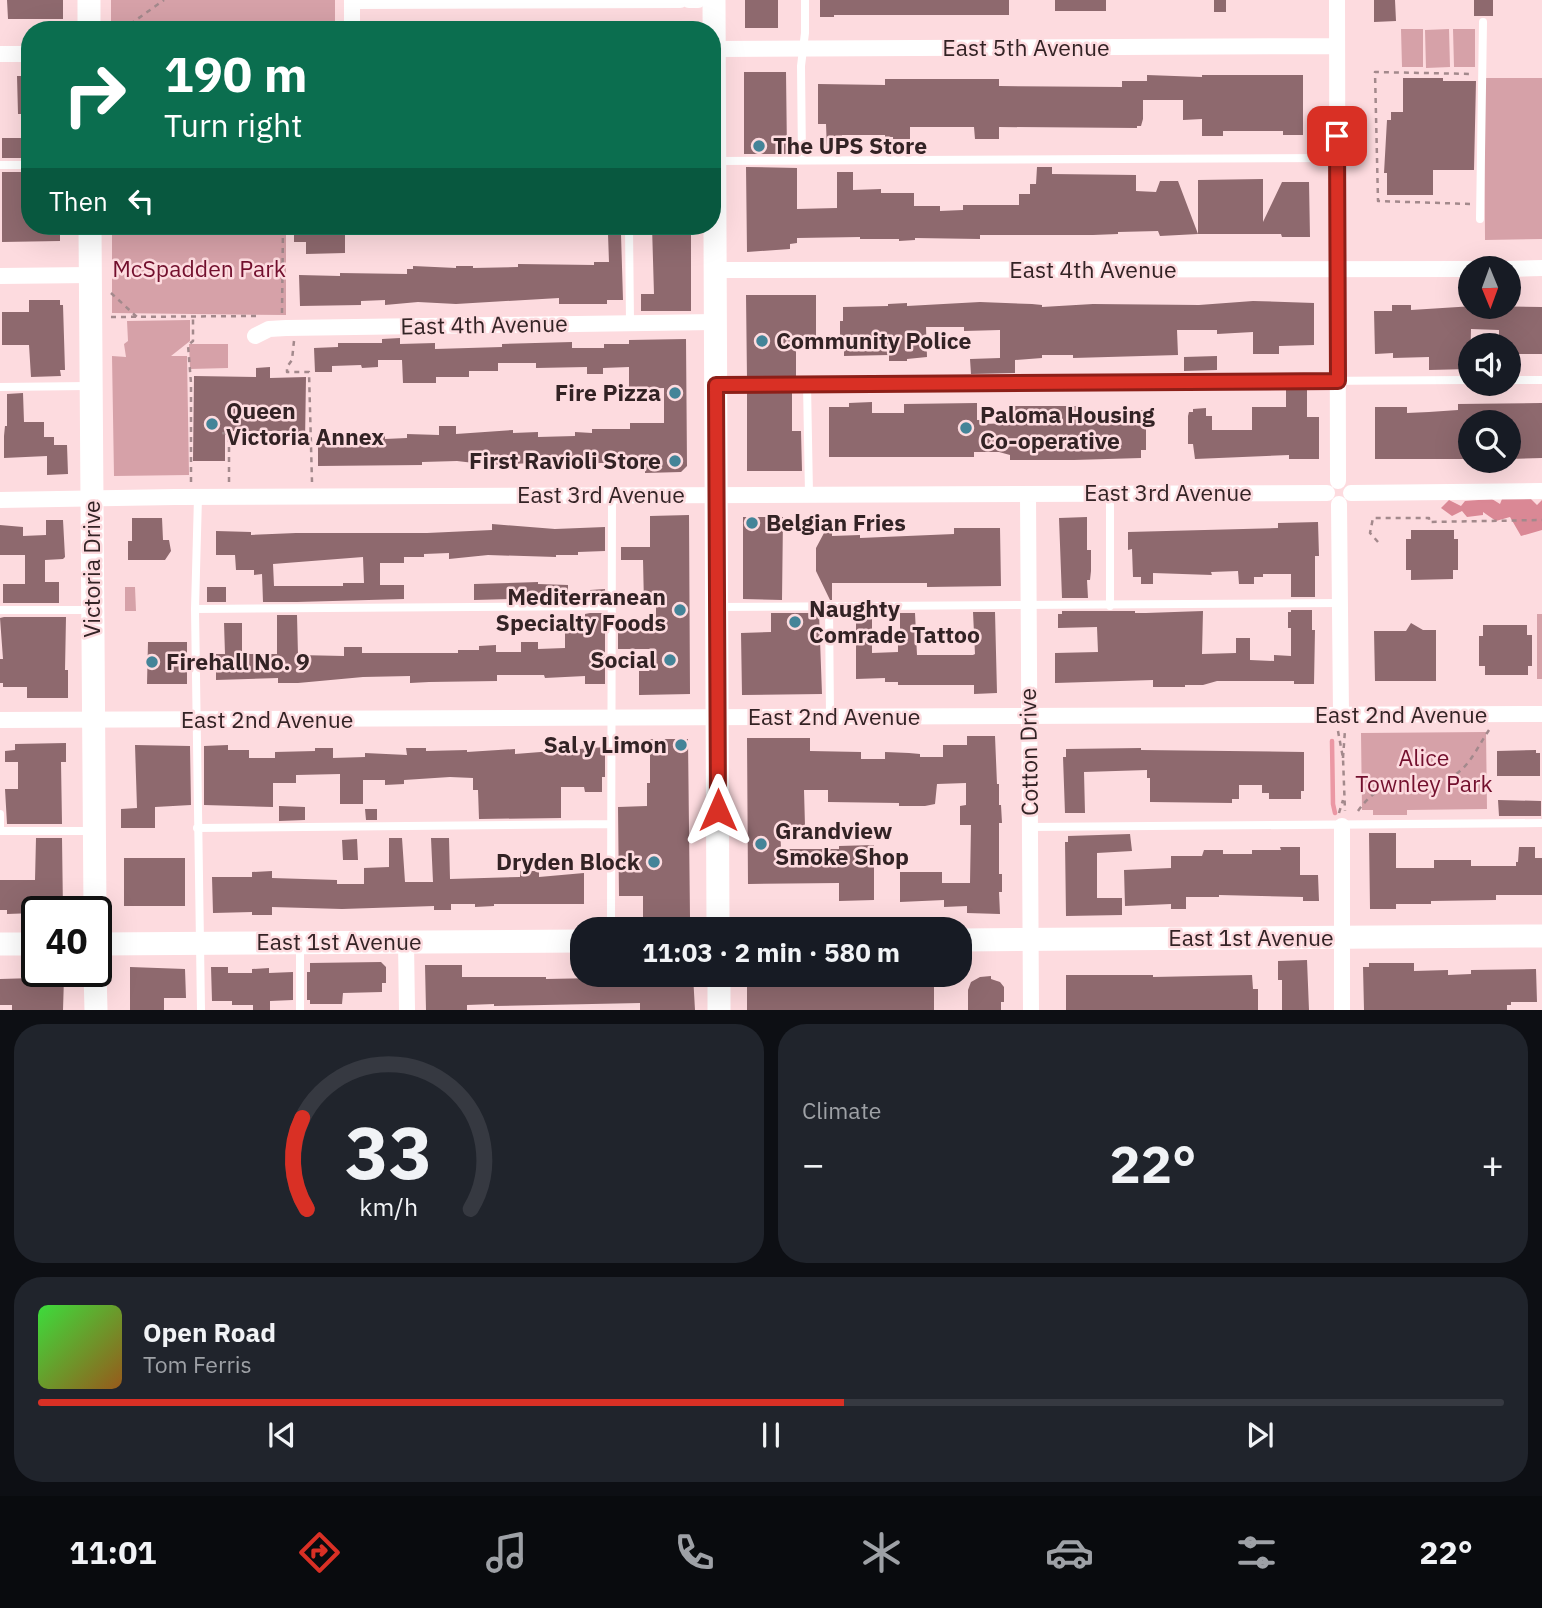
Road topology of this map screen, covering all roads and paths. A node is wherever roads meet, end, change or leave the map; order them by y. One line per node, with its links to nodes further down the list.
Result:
1 (89, 0): 10 (street)
2 (164, 0): 11 (path)
3 (680, 0): 9 (street)
4 (689, 0): 5 (street)
5 (698, 0)
6 (714, 0): 13 (street)
7 (805, 0): 17 (lane)
8 (1337, 0): 15 (street)
9 (352, 1): 12 (street)
10 (89, 21)
11 (135, 21)
12 (352, 21)
13 (714, 21)
14 (1483, 22): 20 (lane)
15 (1337, 46): 17 (street, East 5th Avenue); 21 (street)
16 (721, 49): 17 (street, East 5th Avenue)
17 (803, 49): 22 (lane)
18 (0, 54): 19 (street)
19 (21, 54)
20 (1482, 74): 26 (lane); 26 (path)
21 (1338, 158): 22 (lane); 34 (street)
22 (802, 160): 23 (lane)
23 (721, 161)
24 (0, 165): 25 (lane)
25 (21, 165)
26 (1481, 204): 27 (lane)
27 (1480, 219)
28 (90, 235): 37 (street, Victoria Drive)
29 (283, 235): 42 (path)
30 (629, 235): 45 (lane)
31 (715, 235): 36 (street)
32 (1521, 268): 33 (street)
33 (1542, 268)
34 (1338, 269): 35 (street, East 4th Avenue); 36 (street, East 4th Avenue); 52 (street)
35 (1458, 269)
36 (715, 270): 46 (street)
37 (91, 275): 38 (street); 55 (street, Victoria Drive)
38 (0, 276)
39 (111, 293): 44 (path)
40 (193, 316): 41 (path); 44 (path); 60 (path)
41 (259, 316)
42 (282, 316)
43 (111, 317): 44 (path)
44 (137, 317)
45 (630, 322): 46 (street, East 4th Avenue); 47 (street, East 4th Avenue)
46 (715, 322): 54 (street)
47 (254, 336)
48 (295, 338): 59 (path)
49 (1458, 380): 52 (lane)
50 (1521, 380): 51 (lane)
51 (1542, 380)
52 (1338, 381): 53 (lane); 63 (street)
53 (807, 384): 54 (lane); 64 (lane)
54 (716, 385): 66 (street)
55 (91, 386): 56 (lane); 68 (street, Victoria Drive)
56 (0, 387)
57 (222, 433): 58 (path)
58 (229, 482)
59 (312, 482)
60 (194, 490): 67 (street, East 3rd Avenue); 68 (street, East 3rd Avenue); 78 (lane)
61 (1542, 492): 63 (street, East 3rd Avenue)
62 (1110, 493): 63 (street, East 3rd Avenue); 65 (street, East 3rd Avenue); 76 (lane)
63 (1339, 493): 72 (street)
64 (809, 494): 65 (street, East 3rd Avenue); 66 (street, East 3rd Avenue)
65 (1028, 494): 75 (street, Cotton Drive)
66 (717, 495): 67 (street, East 3rd Avenue); 77 (street)
67 (612, 496): 73 (lane)
68 (92, 498): 69 (street, East 3rd Avenue); 80 (street, Victoria Drive)
69 (0, 500)
70 (1542, 520): 71 (path)
71 (1378, 542)
72 (1339, 603): 76 (lane); 81 (street)
73 (611, 606): 78 (lane); 86 (lane)
74 (829, 606): 75 (lane); 77 (lane); 84 (lane)
75 (1028, 606): 76 (lane); 85 (street, Cotton Drive)
76 (1111, 606)
77 (717, 607): 83 (street)
78 (195, 609): 89 (lane)
79 (0, 610): 80 (lane)
80 (93, 610): 88 (street, Victoria Drive)
81 (1341, 714): 82 (street, East 2nd Avenue); 85 (street, East 2nd Avenue); 91 (path)
82 (1542, 714)
83 (717, 717): 84 (street, East 2nd Avenue); 86 (street, East 2nd Avenue); 103 (street)
84 (830, 717): 85 (street, East 2nd Avenue)
85 (1029, 717): 97 (street, Cotton Drive)
86 (612, 718): 89 (street, East 2nd Avenue); 94 (lane)
87 (0, 720): 88 (street, East 2nd Avenue)
88 (93, 720): 89 (street, East 2nd Avenue); 100 (street, Victoria Drive)
89 (196, 721): 98 (lane)
90 (1489, 730): 92 (path)
91 (1343, 800)
92 (1358, 811)
93 (0, 814): 99 (lane)
94 (611, 824): 98 (lane); 102 (lane)
95 (1542, 824): 96 (lane)
96 (1342, 826): 97 (lane); 105 (street)
97 (1030, 827): 107 (street, Cotton Drive)
98 (197, 828): 110 (lane)
99 (0, 831): 100 (lane)
100 (93, 831): 101 (street, Victoria Drive)
101 (95, 896)
102 (611, 917)
103 (718, 917)
104 (1542, 936): 105 (street, East 1st Avenue)
105 (1342, 937): 107 (street, East 1st Avenue); 123 (street)
106 (972, 940): 107 (street, East 1st Avenue)
107 (1030, 940): 122 (street, Cotton Drive)
108 (570, 941): 109 (street, East 1st Avenue)
109 (406, 942): 111 (street, East 1st Avenue); 120 (street)
110 (201, 943): 111 (street, East 1st Avenue); 114 (street, East 1st Avenue); 118 (lane)
111 (300, 943): 119 (lane)
112 (0, 944): 113 (street)
113 (21, 944)
114 (112, 944)
115 (95, 987): 117 (street)
116 (719, 987): 121 (street)
117 (96, 1010)
118 (201, 1010)
119 (300, 1010)
120 (407, 1010)
121 (719, 1010)
122 (1031, 1010)
123 (1342, 1010)

